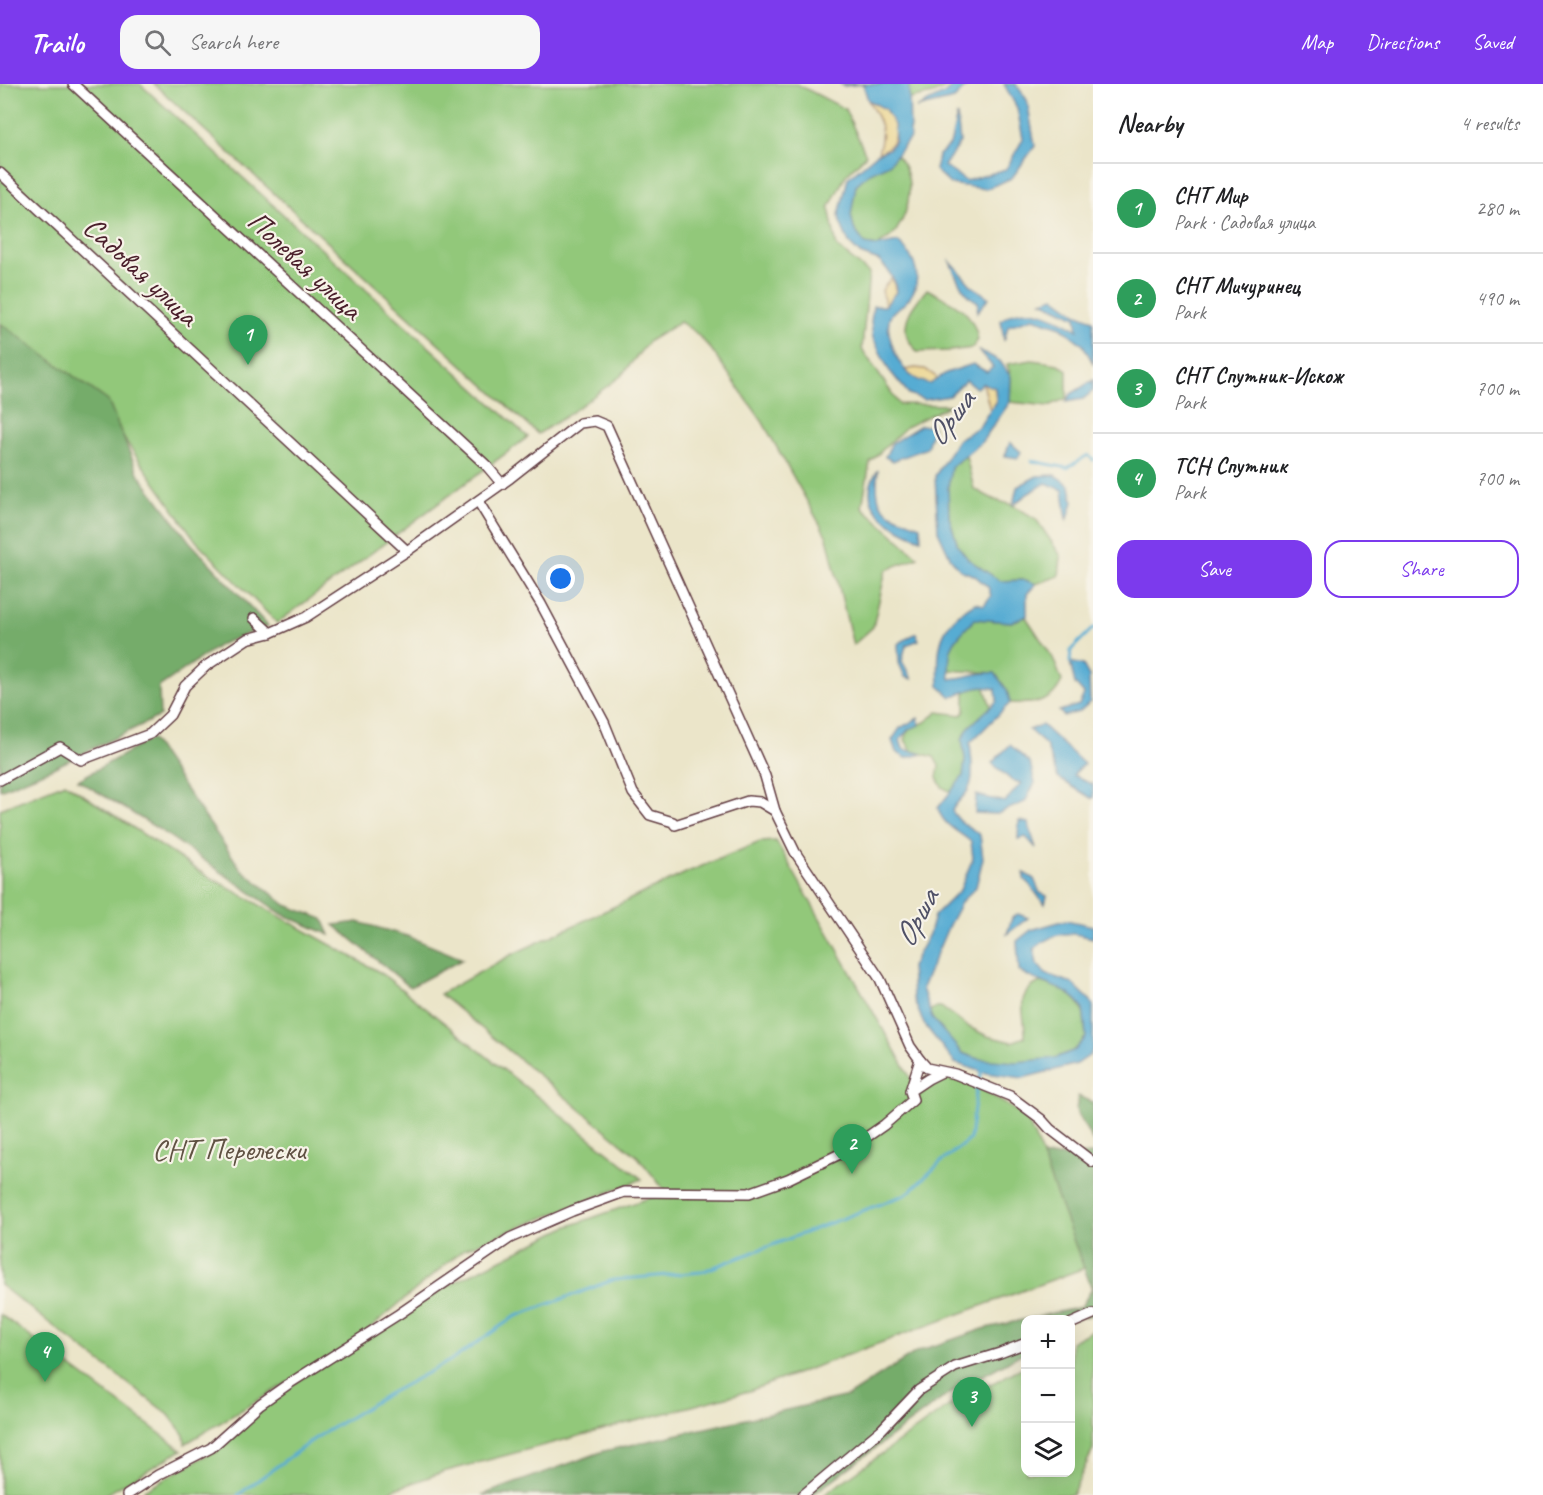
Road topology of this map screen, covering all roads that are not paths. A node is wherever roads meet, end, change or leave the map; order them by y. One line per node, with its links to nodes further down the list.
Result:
1 (73, 84): 3 (street, Полевая улица)
2 (0, 173): 5 (street, Садовая улица)
3 (502, 484): 4 (street); 9 (street)
4 (478, 501): 5 (street); 9 (street)
5 (407, 552): 7 (street)
6 (254, 618): 7 (street)
7 (270, 633): 8 (street)
8 (0, 780)
9 (775, 811): 10 (street)
10 (920, 1060): 11 (street); 12 (street)
11 (942, 1072): 12 (street); 13 (street)
12 (910, 1091): 17 (street)
13 (1093, 1162)
14 (1093, 1314): 15 (street)
15 (1075, 1322)
16 (1021, 1345): 18 (street)
17 (127, 1495)
18 (803, 1495)

